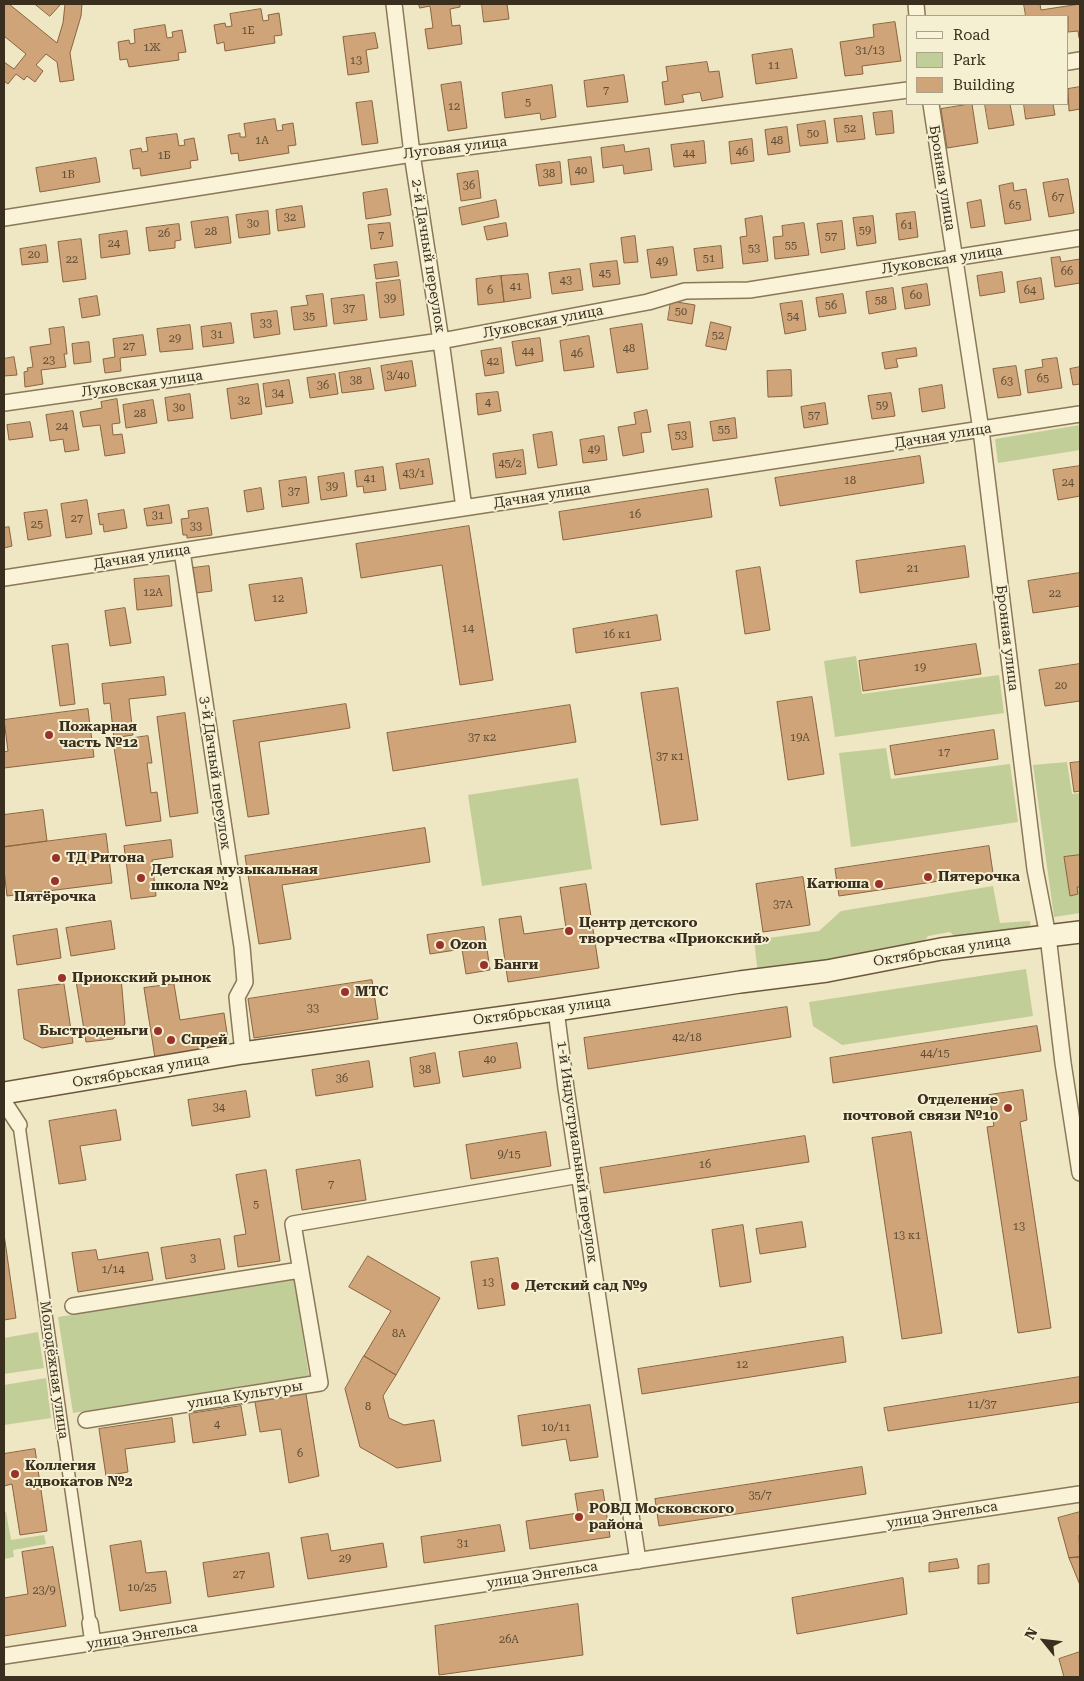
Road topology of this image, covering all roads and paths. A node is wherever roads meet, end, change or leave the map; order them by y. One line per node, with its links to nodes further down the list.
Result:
1 (394, 4): 4 (street, 2-й Дачный переулок)
2 (906, 90): 4 (street, Луговая улица)
3 (931, 105): 7 (street, Бронная улица)
4 (412, 154): 5 (street, Луговая улица); 8 (street, 2-й Дачный переулок)
5 (4, 218)
6 (1080, 238): 7 (street, Луковская улица)
7 (955, 258): 8 (street, Луковская улица); 11 (street, Бронная улица)
8 (441, 341): 9 (street, Луковская улица); 12 (street, 2-й Дачный переулок)
9 (4, 404)
10 (1080, 414): 11 (street, Дачная улица)
11 (981, 430): 12 (street, Дачная улица); 16 (street, Бронная улица)
12 (464, 508): 13 (street, Дачная улица)
13 (182, 551): 14 (street, Дачная улица); 18 (street, 3-й Дачный переулок)
14 (4, 578)
15 (1080, 932): 16 (main road, Октябрьская улица)
16 (1048, 936): 17 (main road, Октябрьская улица); 22 (street, Бронная улица)
17 (556, 1010): 18 (main road, Октябрьская улица); 23 (street, 1-й Индустриальный переулок)
18 (243, 1053): 19 (main road, Октябрьская улица)
19 (4, 1093)
20 (4, 1102): 21 (street, Молодёжная улица)
21 (18, 1125): 29 (street, Молодёжная улица)
22 (1080, 1173)
23 (580, 1175): 24 (street, улица Культуры); 28 (street, 1-й Индустриальный переулок)
24 (300, 1270): 25 (street); 26 (street, улица Культуры)
25 (73, 1306)
26 (86, 1420)
27 (1080, 1494): 28 (street, улица Энгельса)
28 (638, 1561): 30 (street, улица Энгельса)
29 (90, 1623): 30 (street, Молодёжная улица)
30 (93, 1643): 31 (street, улица Энгельса)
31 (4, 1656)

